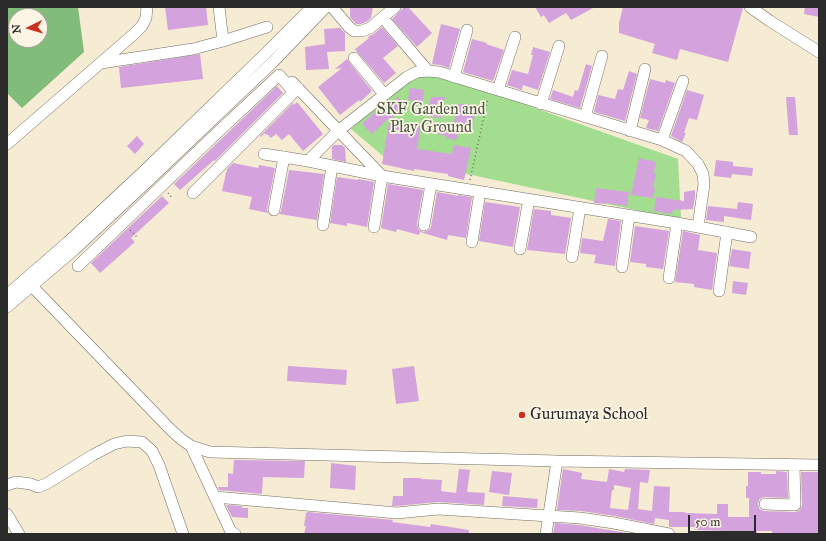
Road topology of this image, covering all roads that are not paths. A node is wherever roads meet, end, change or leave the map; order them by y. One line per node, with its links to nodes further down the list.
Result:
1 (147, 7): 20 (street)
2 (219, 7): 13 (street)
3 (312, 7): 18 (street)
4 (326, 7): 18 (street)
5 (332, 7): 6 (street)
6 (395, 7)
7 (750, 7): 12 (street)
8 (388, 24): 22 (street)
9 (267, 27): 13 (street)
10 (467, 30): 23 (street)
11 (515, 37): 26 (street)
12 (800, 40): 15 (street); 16 (street)
13 (223, 41): 20 (street)
14 (559, 46): 28 (street)
15 (819, 47)
16 (819, 52)
17 (602, 56): 29 (street)
18 (270, 58): 25 (street); 59 (street)
19 (354, 58): 27 (street)
20 (101, 63): 33 (street)
21 (644, 69): 31 (street)
22 (428, 71): 23 (street); 27 (street)
23 (454, 77): 26 (street)
24 (684, 81): 32 (street)
25 (294, 88): 30 (street); 41 (street); 56 (street)
26 (494, 89): 28 (street)
27 (384, 94): 30 (street)
28 (541, 104): 29 (street)
29 (585, 117): 31 (street)
30 (338, 131): 36 (street); 38 (street)
31 (630, 131): 32 (street)
32 (662, 140): 50 (street)
33 (7, 144)
34 (264, 154): 35 (street)
35 (284, 157): 36 (street); 44 (street)
36 (308, 161): 37 (street)
37 (332, 166): 38 (street); 47 (street)
38 (382, 176): 39 (street); 49 (street)
39 (431, 184): 40 (street); 48 (street)
40 (480, 192): 42 (street); 53 (street)
41 (193, 193)
42 (529, 200): 43 (street); 54 (street)
43 (580, 208): 45 (street); 55 (street)
44 (274, 210)
45 (629, 216): 46 (street); 57 (street)
46 (677, 223): 50 (street); 58 (street)
47 (323, 225)
48 (424, 225)
49 (374, 227)
50 (698, 228): 51 (street)
51 (727, 232): 52 (street); 60 (street)
52 (751, 237)
53 (472, 242)
54 (520, 249)
55 (572, 256)
56 (78, 266)
57 (622, 267)
58 (669, 278)
59 (28, 283): 61 (street); 62 (street); 63 (street)
60 (719, 290)
61 (7, 295)
62 (7, 307)
63 (191, 446): 64 (street); 68 (street)
64 (557, 461): 65 (street); 71 (street)
65 (794, 465): 66 (street); 69 (street)
66 (819, 465)
67 (7, 485): 73 (street)
68 (215, 497): 71 (street); 74 (street)
69 (765, 504)
70 (7, 514): 72 (street)
71 (549, 516): 75 (street); 76 (street)
72 (19, 534)
73 (183, 534)
74 (234, 534)
75 (546, 534)
76 (669, 534)

